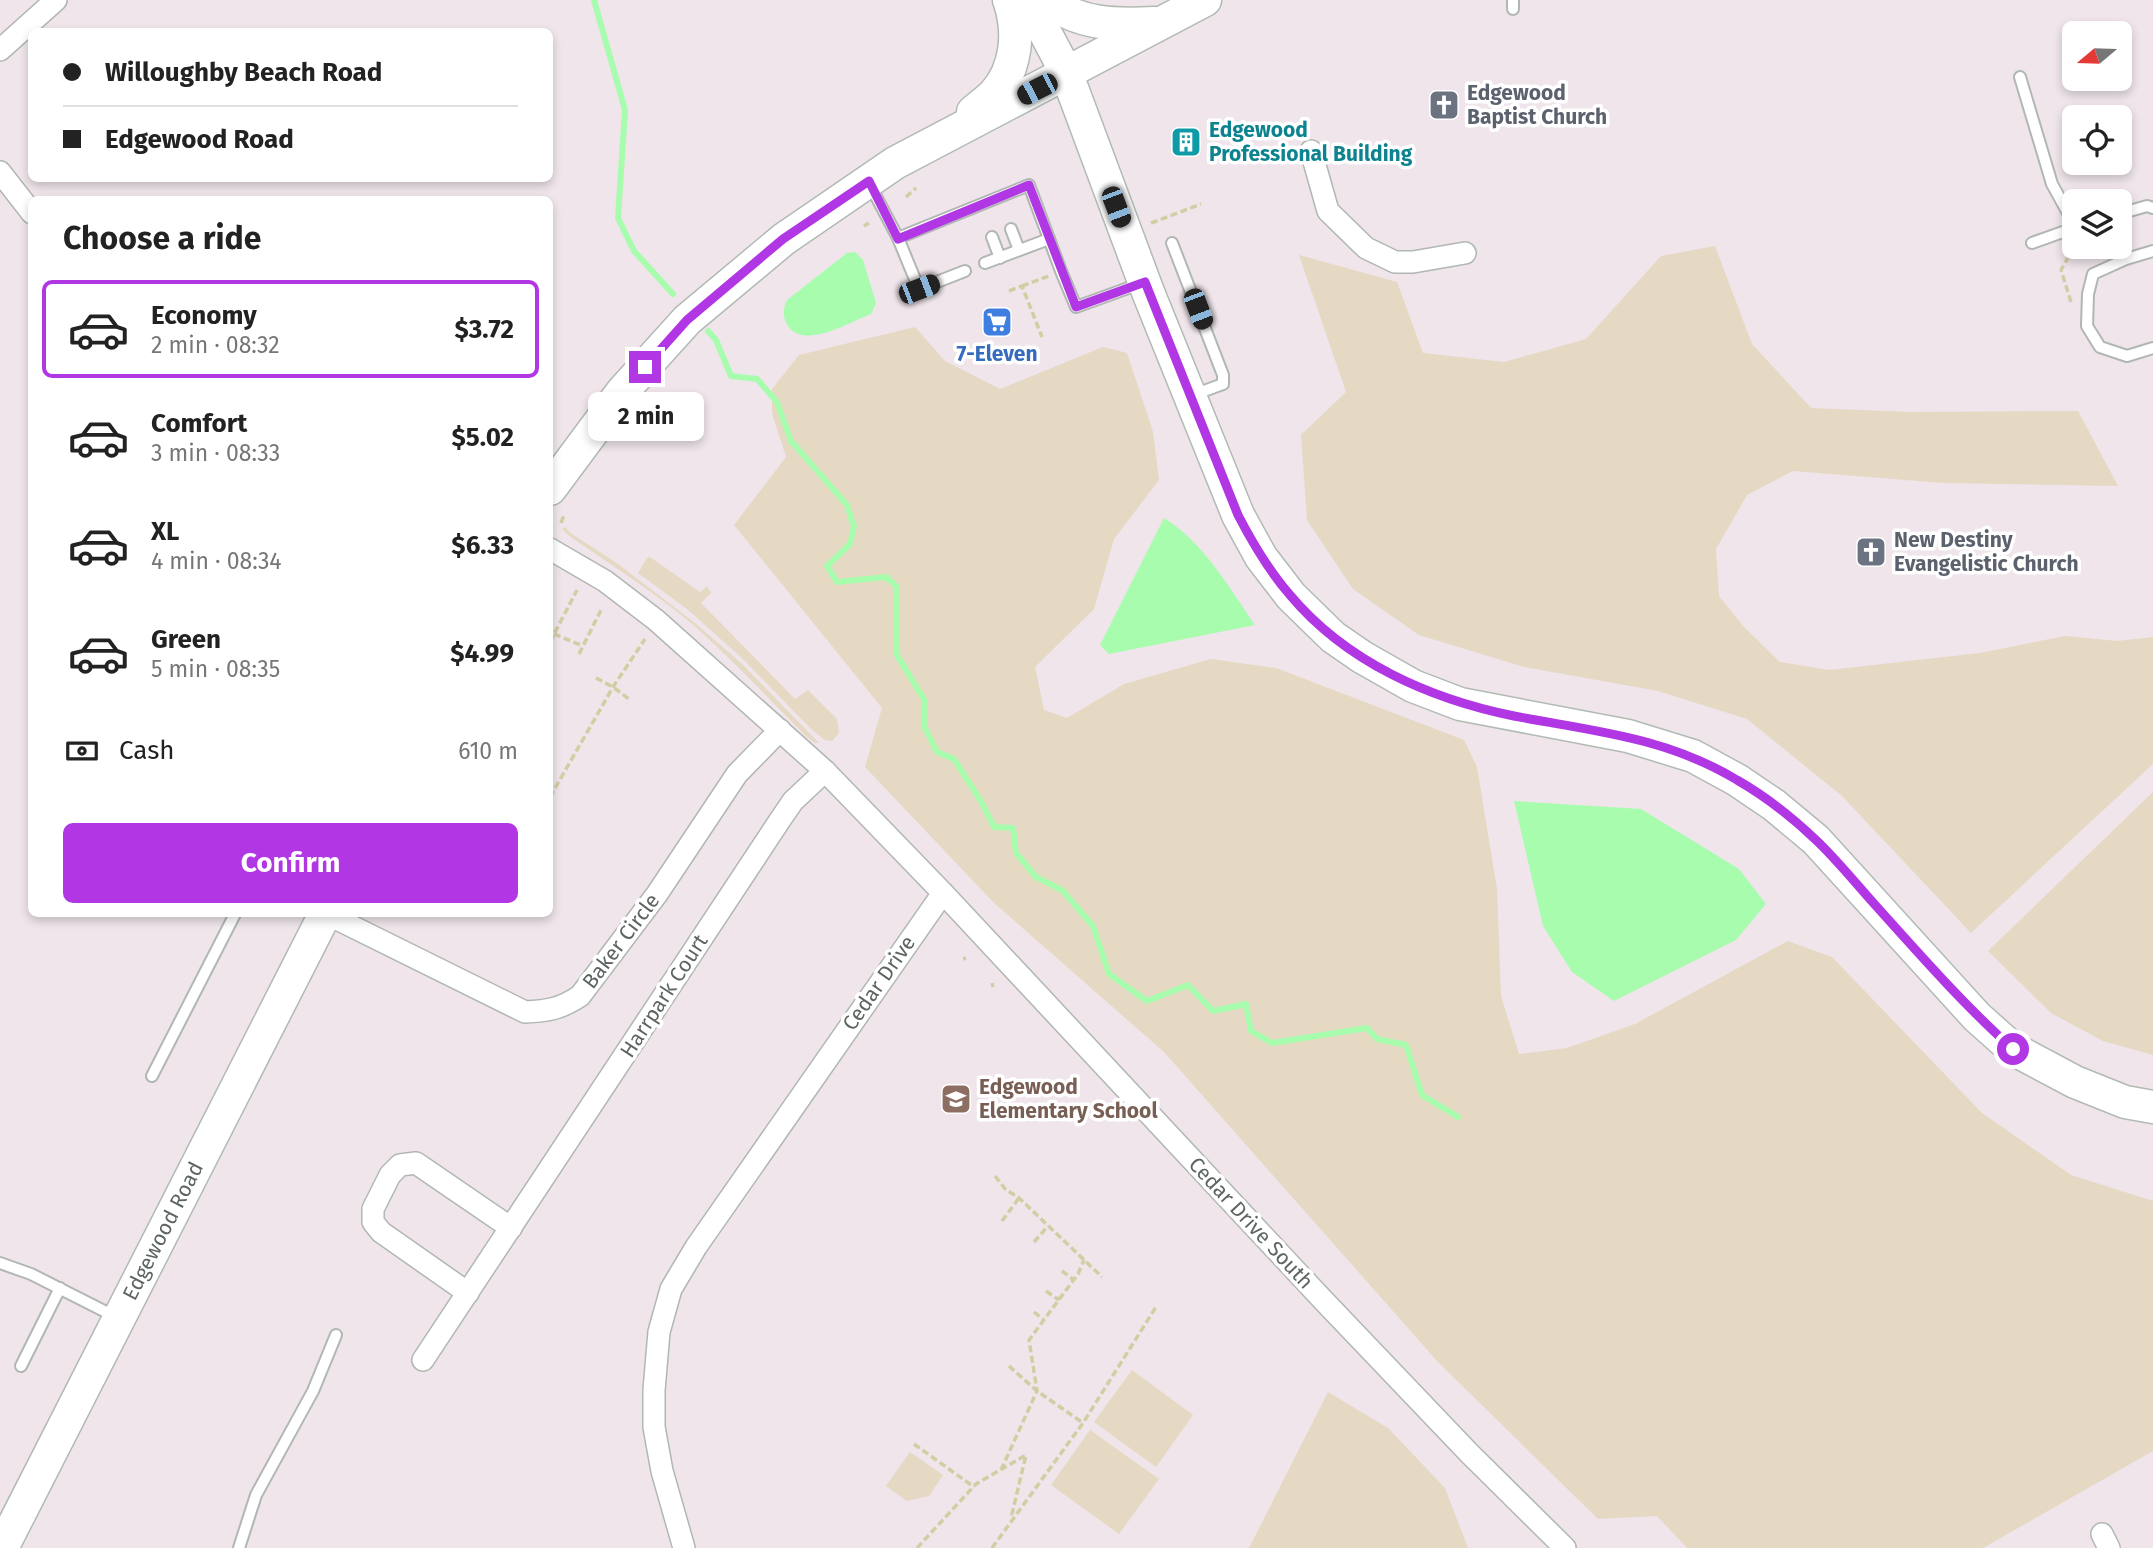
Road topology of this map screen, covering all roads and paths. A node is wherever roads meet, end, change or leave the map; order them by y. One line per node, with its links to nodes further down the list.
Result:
1 (56, 0): 7 (street)
2 (1009, 0): 10 (main road)
3 (1028, 0): 8 (main road)
4 (1048, 0): 6 (main road)
5 (1204, 0): 6 (main road)
6 (1162, 23): 8 (main road)
7 (0, 50)
8 (1066, 72): 10 (main road); 43 (main road)
9 (2020, 77): 17 (lane)
10 (946, 135): 13 (main road)
11 (1311, 151): 37 (street)
12 (0, 172): 21 (street)
13 (869, 181): 31 (lane); 50 (main road)
14 (916, 188): 15 (path)
15 (906, 197)
16 (999, 197): 19 (lane); 22 (lane); 32 (lane)
17 (2062, 203)
18 (1201, 204): 25 (path)
19 (979, 205): 24 (lane); 31 (lane)
20 (2153, 208): 23 (lane)
21 (28, 209)
22 (1004, 209)
23 (2132, 210)
24 (984, 217)
25 (1154, 222)
26 (869, 223): 27 (path)
27 (864, 226)
28 (1011, 229): 35 (lane)
29 (2062, 231): 34 (lane)
30 (992, 237): 38 (lane)
31 (898, 239): 41 (lane)
32 (1049, 239): 35 (lane); 42 (lane)
33 (1172, 243): 49 (lane)
34 (2032, 243)
35 (1019, 250): 38 (lane)
36 (2153, 251): 48 (lane)
37 (1465, 253)
38 (1000, 257): 40 (lane)
39 (2067, 259): 46 (path)
40 (985, 263)
41 (965, 271)
42 (1061, 271): 43 (lane); 44 (path)
43 (1145, 282): 49 (main road)
44 (1022, 286): 45 (path); 47 (path)
45 (1009, 291)
46 (2073, 307)
47 (1042, 337)
48 (2153, 348)
49 (1190, 396): 70 (main road)
50 (557, 502): 51 (path)
51 (561, 523)
52 (553, 551): 62 (street)
53 (577, 590): 55 (path)
54 (602, 608): 57 (path)
55 (554, 634): 57 (path)
56 (645, 639): 60 (path)
57 (583, 646): 58 (path)
58 (579, 654)
59 (596, 678): 60 (path)
60 (613, 687): 61 (path); 64 (path)
61 (628, 699)
62 (780, 730): 63 (street); 68 (street, Baker Circle)
63 (825, 771): 65 (street); 75 (street, Harrpark Court)
64 (553, 792)
65 (943, 893): 102 (street, Cedar Drive); 105 (street, Cedar Drive South)
66 (233, 917): 69 (lane)
67 (324, 917): 88 (main road, Edgewood Road)
68 (332, 917)
69 (152, 1076)
70 (2153, 1107)
71 (995, 1176): 72 (path)
72 (1019, 1198): 73 (path); 74 (path)
73 (1002, 1221)
74 (1048, 1226): 76 (path); 77 (path)
75 (511, 1228): 84 (street, Harrpark Court); 84 (street)
76 (1034, 1242)
77 (1084, 1260): 80 (path); 81 (path)
78 (0, 1263): 82 (lane)
79 (1062, 1271): 81 (path)
80 (1102, 1277)
81 (1073, 1280): 85 (path)
82 (60, 1288): 88 (lane); 92 (lane)
83 (1046, 1291): 85 (path)
84 (468, 1293): 91 (street, Harrpark Court)
85 (1059, 1300): 89 (path)
86 (1156, 1307): 95 (path)
87 (1034, 1312): 89 (path)
88 (118, 1318): 100 (main road, Edgewood Road)
89 (1044, 1320): 94 (path)
90 (336, 1335): 101 (lane)
91 (423, 1360)
92 (21, 1366)
93 (1009, 1366): 94 (path)
94 (1037, 1391): 95 (path); 97 (path)
95 (1083, 1423): 99 (path)
96 (914, 1444): 98 (path)
97 (1000, 1470): 98 (path); 99 (path)
98 (974, 1487): 103 (path)
99 (1014, 1517): 104 (path)
100 (2, 1548)
101 (239, 1548)
102 (684, 1548)
103 (918, 1548)
104 (992, 1548)
105 (1565, 1548)

